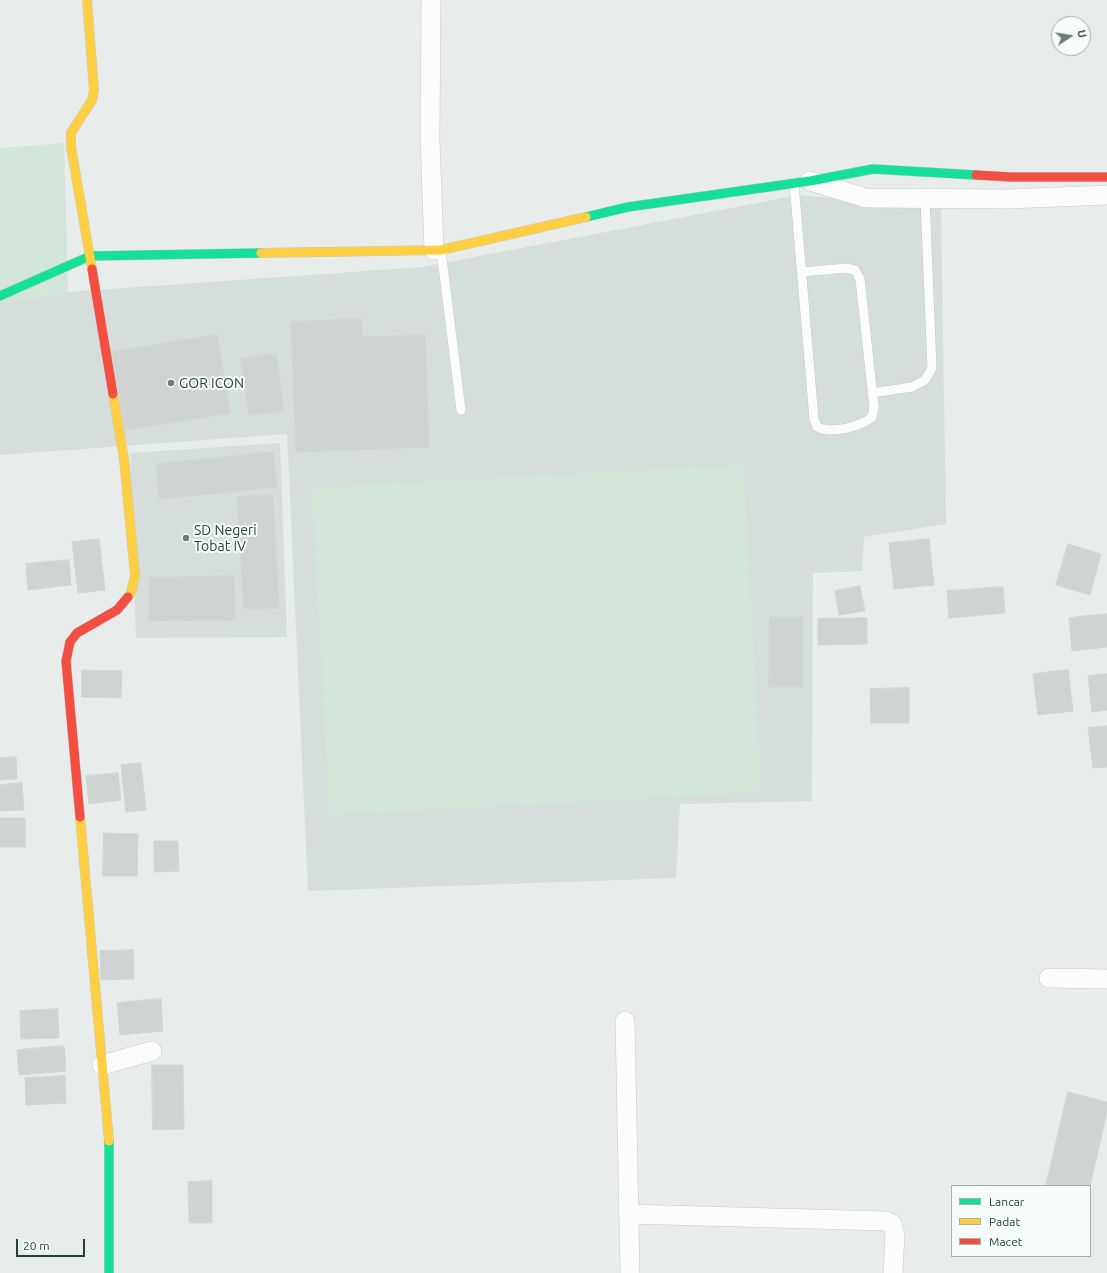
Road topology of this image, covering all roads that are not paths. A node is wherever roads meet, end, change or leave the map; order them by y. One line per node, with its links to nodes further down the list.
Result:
1 (87, 0): 10 (street)
2 (431, 0): 9 (street)
3 (1071, 177): 4 (street); 5 (street); 7 (street)
4 (1107, 177)
5 (802, 182): 8 (street); 9 (street); 11 (lane)
6 (1107, 195): 7 (street)
7 (1072, 197): 8 (street)
8 (925, 199): 13 (lane)
9 (438, 250): 10 (street); 14 (lane)
10 (90, 256): 12 (street); 19 (street)
11 (803, 272): 13 (lane); 13 (lane)
12 (0, 296)
13 (872, 393)
14 (461, 410)
15 (1049, 978): 16 (street)
16 (1107, 978)
17 (624, 1022): 20 (street)
18 (152, 1051): 19 (street)
19 (102, 1065): 21 (street)
20 (628, 1214): 22 (street); 23 (street)
21 (108, 1273)
22 (630, 1273)
23 (893, 1273)

